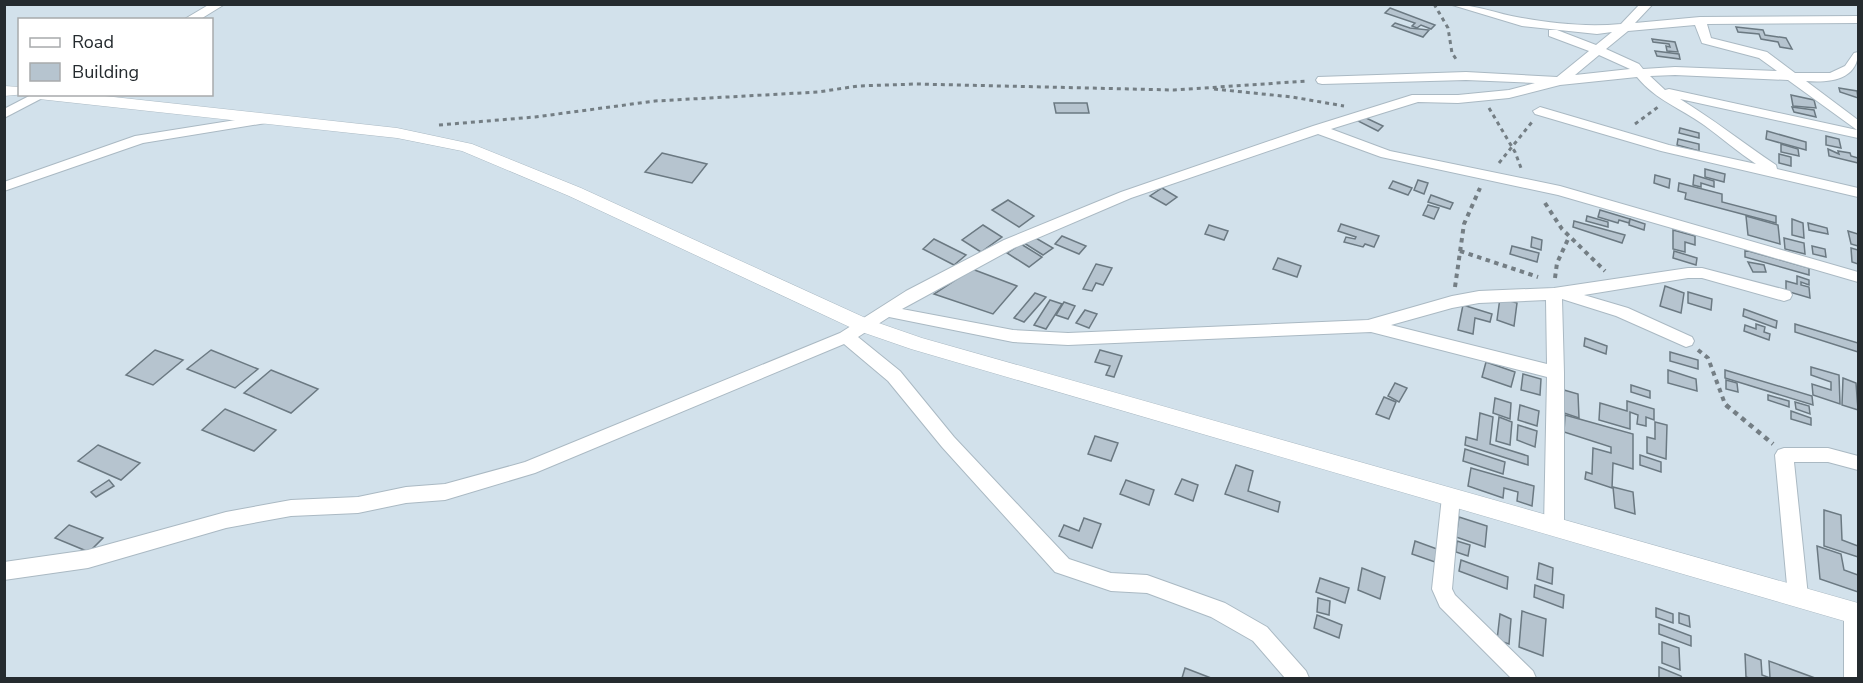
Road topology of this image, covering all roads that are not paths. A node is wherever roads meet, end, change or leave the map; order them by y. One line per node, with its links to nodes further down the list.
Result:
1 (220, 4): 4 (street)
2 (1454, 4): 7 (street)
3 (1646, 5): 8 (street)
4 (193, 18)
5 (1858, 19): 6 (street)
6 (1700, 21): 8 (street); 12 (street)
7 (1522, 22): 8 (street); 9 (street)
8 (1623, 28): 9 (street)
9 (1599, 50): 11 (street); 14 (street)
10 (1858, 56): 12 (street)
11 (1641, 72): 12 (street); 14 (street); 15 (street)
12 (1793, 77): 21 (street)
13 (1322, 80): 14 (street)
14 (1560, 81): 22 (street)
15 (1655, 90): 23 (street); 24 (street)
16 (40, 96): 19 (street)
17 (51, 96): 20 (street)
18 (1540, 111): 24 (street)
19 (4, 114)
20 (267, 119): 25 (street); 31 (street)
21 (1858, 126)
22 (1318, 129): 27 (street); 30 (street)
23 (1858, 134)
24 (1779, 174): 26 (street)
25 (4, 187)
26 (1858, 192)
27 (1858, 277)
28 (1556, 290): 29 (street); 32 (street); 34 (street); 35 (street)
29 (1784, 295)
30 (885, 310): 31 (street); 32 (street)
31 (862, 325): 33 (street); 37 (street)
32 (1371, 326): 35 (street)
33 (846, 337): 39 (street); 42 (street)
34 (1686, 341)
35 (1556, 373): 38 (street)
36 (1858, 463): 40 (street)
37 (1451, 497): 38 (street); 43 (street)
38 (1554, 527): 40 (street)
39 (4, 571)
40 (1798, 596): 41 (street)
41 (1856, 614): 44 (street)
42 (1298, 678)
43 (1525, 678)
44 (1855, 678)

